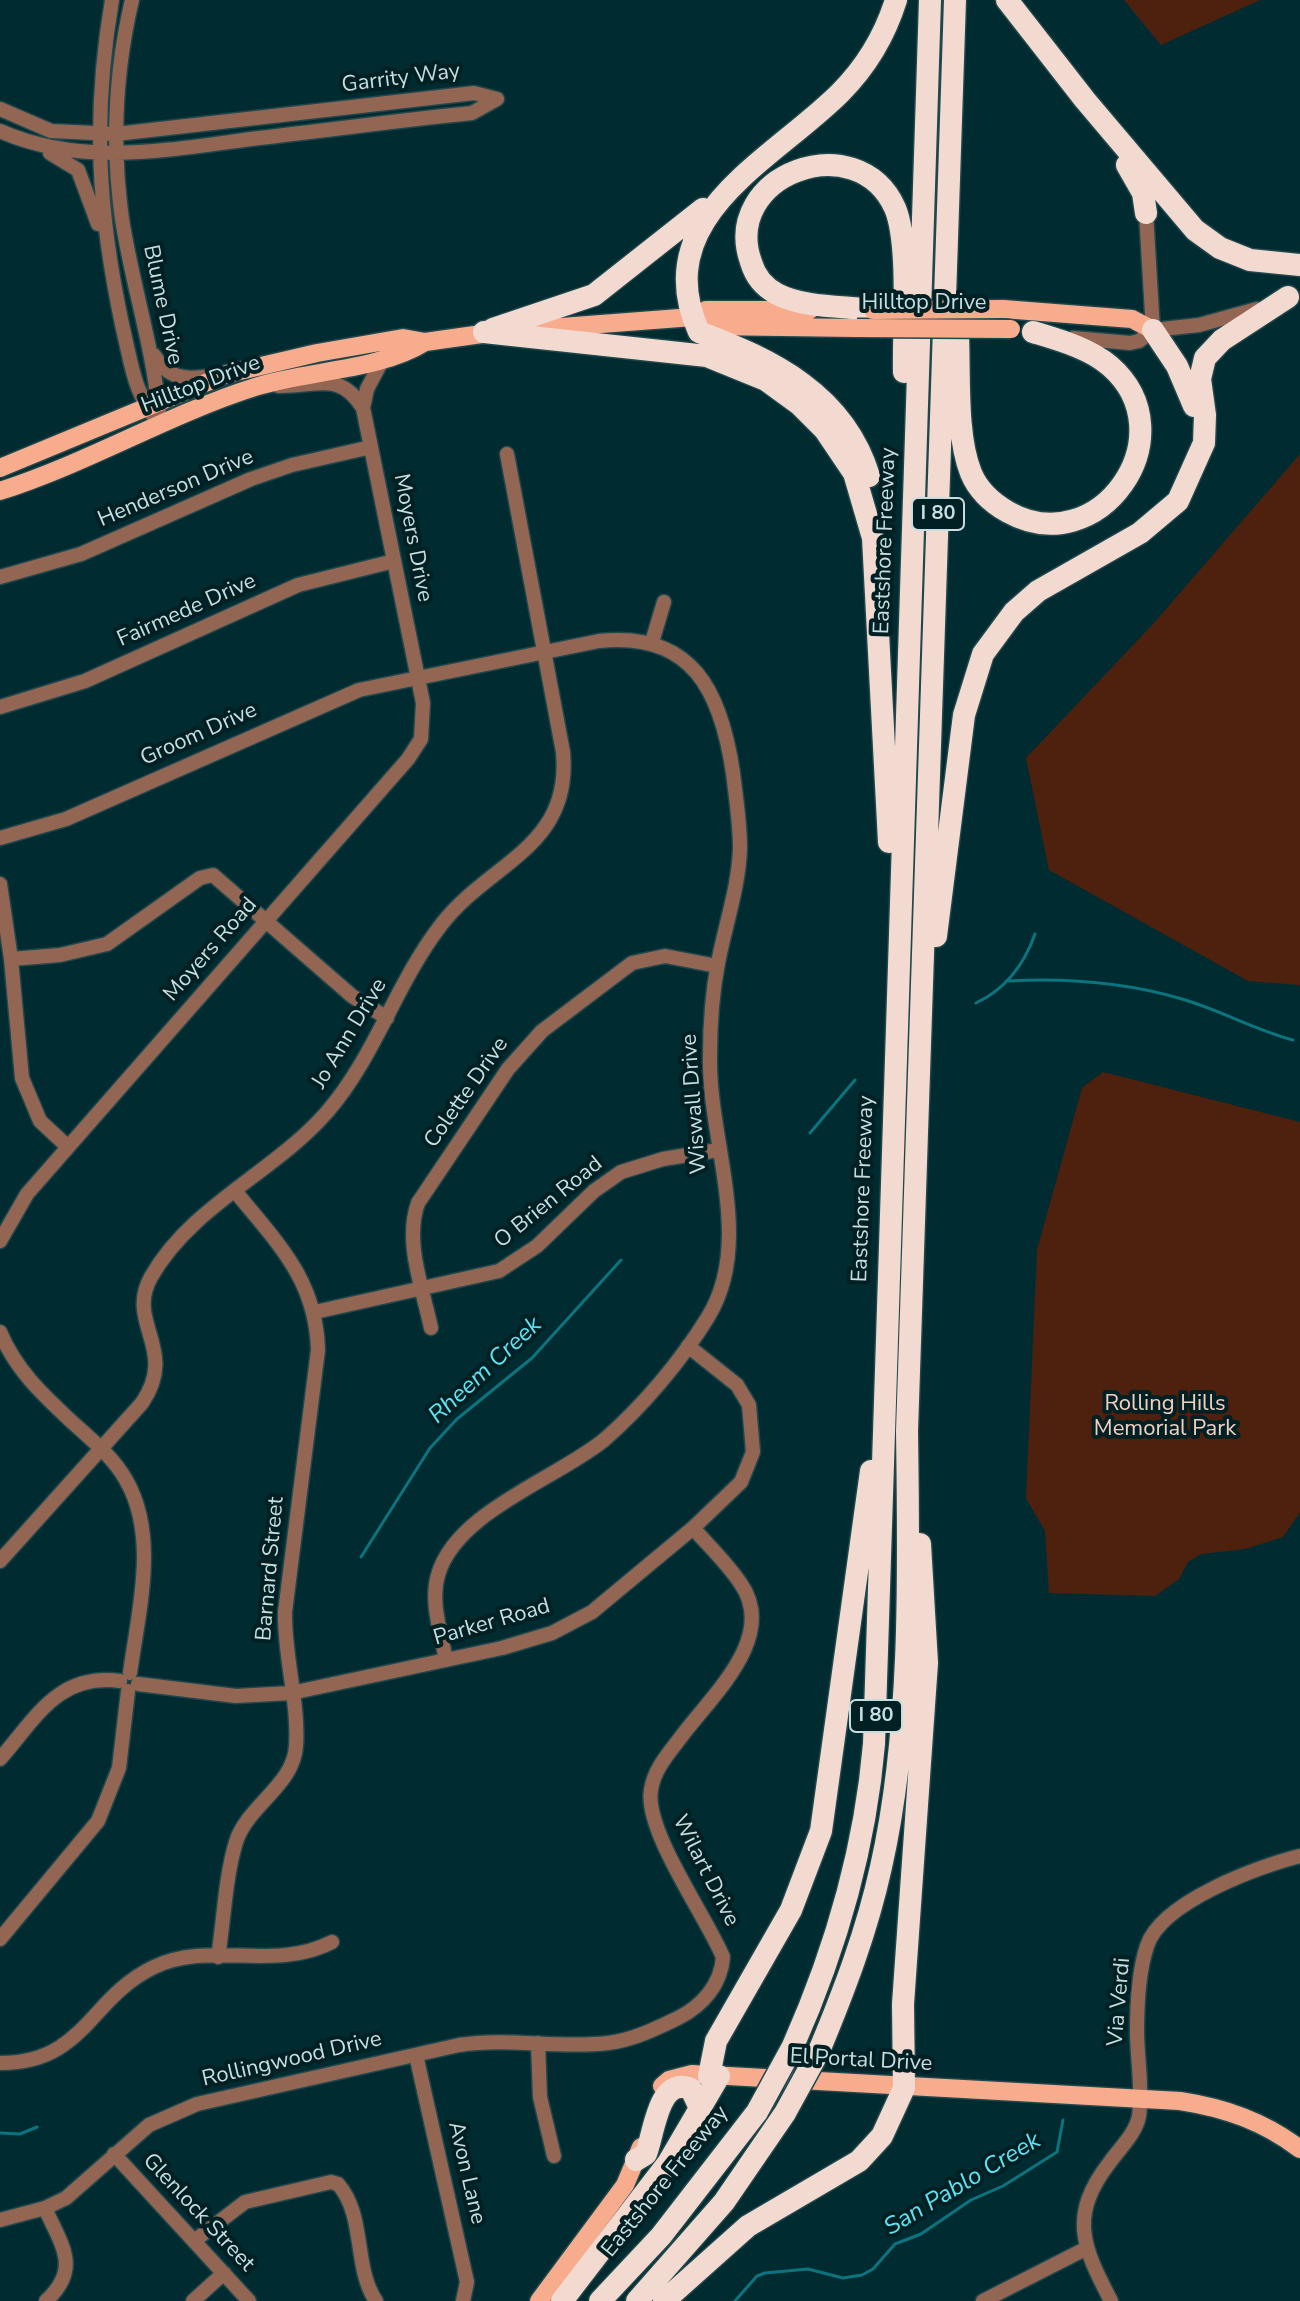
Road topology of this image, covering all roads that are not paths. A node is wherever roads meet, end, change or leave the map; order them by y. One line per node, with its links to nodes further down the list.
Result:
1 (112, 0): 10 (street, Blume Drive)
2 (132, 0): 11 (street, Blume Drive)
3 (896, 0): 15 (highway)
4 (930, 0): 39 (highway, Eastshore Freeway / I 80)
5 (955, 0): 16 (highway, I 80)
6 (1007, 0): 7 (highway)
7 (1085, 100): 17 (highway); 19 (highway)
8 (0, 109): 10 (street, Garrity Way)
9 (0, 131): 12 (street, Garrity Way)
10 (98, 134): 11 (street, Garrity Way); 13 (street, Blume Drive)
11 (116, 134): 14 (street, Blume Drive); 14 (street, Garrity Way)
12 (27, 143): 13 (street, Garrity Way); 18 (street)
13 (98, 152): 14 (street, Garrity Way); 18 (street, Blume Drive)
14 (116, 153): 27 (street, Blume Drive)
15 (733, 187): 22 (highway); 25 (highway)
16 (949, 202): 23 (highway); 55 (highway, I 80)
17 (1146, 213): 24 (street)
18 (106, 249): 31 (street, Blume Drive)
19 (1300, 265)
20 (1294, 294): 24 (street, Hilltop Drive); 37 (highway)
21 (873, 310): 22 (main road, Hilltop Drive); 24 (main road, Hilltop Drive, bridge); 39 (highway)
22 (693, 317): 23 (main road, Hilltop Drive, bridge); 25 (main road, Hilltop Drive); 42 (highway)
23 (1022, 330): 24 (street, Hilltop Drive)
24 (1153, 330): 37 (highway)
25 (484, 332): 26 (main road, Hilltop Drive); 42 (highway)
26 (425, 342): 28 (main road, Hilltop Drive); 29 (main road, Hilltop Drive)
27 (150, 348): 29 (street); 31 (street, Blume Drive)
28 (383, 359): 30 (main road, Hilltop Drive); 32 (street)
29 (227, 374): 31 (main road, Hilltop Drive)
30 (257, 386): 32 (street); 33 (main road, Hilltop Drive)
31 (151, 403): 33 (street, Blume Drive); 36 (main road, Hilltop Drive)
32 (363, 408): 34 (street, Moyers Drive)
33 (160, 424): 38 (main road, Hilltop Drive)
34 (371, 447): 40 (street, Moyers Drive); 41 (street, Henderson Drive)
35 (507, 454): 45 (street, Jo Ann Drive)
36 (0, 468)
37 (1190, 478): 55 (highway)
38 (0, 491)
39 (912, 558): 51 (highway, Eastshore Freeway / I 80)
40 (394, 561): 46 (street, Moyers Drive); 47 (street, Fairmede Drive)
41 (0, 577)
42 (877, 580): 51 (highway)
43 (664, 602): 44 (street)
44 (652, 642): 45 (street, Wiswall Drive); 53 (street, Wiswall Drive)
45 (544, 653): 46 (street, Wiswall Drive); 54 (street, Jo Ann Drive)
46 (418, 678): 48 (street, Groom Drive); 50 (street, Moyers Road)
47 (0, 707)
48 (0, 838)
49 (0, 884): 52 (street)
50 (265, 922): 52 (street); 54 (street); 56 (street, Moyers Road)
51 (899, 936): 65 (highway, Eastshore Freeway / I 80)
52 (11, 959): 56 (street)
53 (717, 966): 57 (street, Wiswall Drive); 60 (street, Colette Drive)
54 (387, 1018): 58 (street, Jo Ann Drive)
55 (921, 1028): 66 (highway, I 80)
56 (68, 1147): 59 (street, Moyers Road)
57 (718, 1150): 60 (street, O Brien Road); 64 (street, Wiswall Drive)
58 (235, 1191): 61 (street, Barnard Street); 67 (street, Jo Ann Drive)
59 (0, 1241)
60 (423, 1290): 61 (street, O Brien Road); 62 (street, Colette Drive)
61 (315, 1312): 72 (street, Barnard Street)
62 (431, 1328)
63 (0, 1332): 67 (street)
64 (688, 1346): 68 (street, Parker Road); 70 (street, Wiswall Drive)
65 (884, 1374): 82 (highway); 102 (highway, Eastshore Freeway / I 80, bridge)
66 (907, 1431): 83 (highway); 103 (highway, I 80, bridge)
67 (101, 1448): 69 (street, Jo Ann Drive); 71 (street)
68 (693, 1528): 70 (street, Parker Road); 78 (street, Wilart Drive)
69 (0, 1561)
70 (446, 1660): 72 (street, Parker Road)
71 (129, 1682): 72 (street, Parker Road); 73 (street, Parker Road); 75 (street)
72 (291, 1693): 77 (street, Barnard Street)
73 (0, 1759)
74 (1300, 1856): 84 (street, Via Verdi)
75 (0, 1939)
76 (332, 1942): 77 (street)
77 (218, 1957): 81 (street)
78 (628, 2039): 79 (street, Rollingwood Drive)
79 (538, 2043): 80 (street, Rollingwood Drive); 88 (street)
80 (416, 2055): 87 (street, Rollingwood Drive); 99 (street, Avon Lane)
81 (0, 2063)
82 (714, 2076): 83 (main road, El Portal Drive); 85 (highway); 89 (main road, El Portal Drive)
83 (904, 2088): 84 (main road, El Portal Drive); 104 (highway)
84 (1138, 2101): 86 (main road, El Portal Drive); 93 (street, Via Verdi)
85 (700, 2108): 89 (highway); 101 (highway)
86 (1300, 2149)
87 (114, 2154): 90 (street, Rollingwood Drive); 92 (street, Glenlock Street)
88 (554, 2156)
89 (636, 2160): 100 (main road, El Portal Drive)
90 (45, 2208): 91 (street, Rollingwood Drive); 95 (street)
91 (0, 2220)
92 (194, 2241): 94 (street, Glenlock Street); 98 (street)
93 (1085, 2249): 105 (street); 106 (street)
94 (224, 2273): 96 (street); 97 (street, Glenlock Street)
95 (46, 2301)
96 (193, 2301)
97 (249, 2301)
98 (376, 2301)
99 (463, 2301)
100 (539, 2301)
101 (562, 2301)
102 (600, 2301)
103 (637, 2301)
104 (664, 2301)
105 (983, 2301)
106 (1111, 2301)

